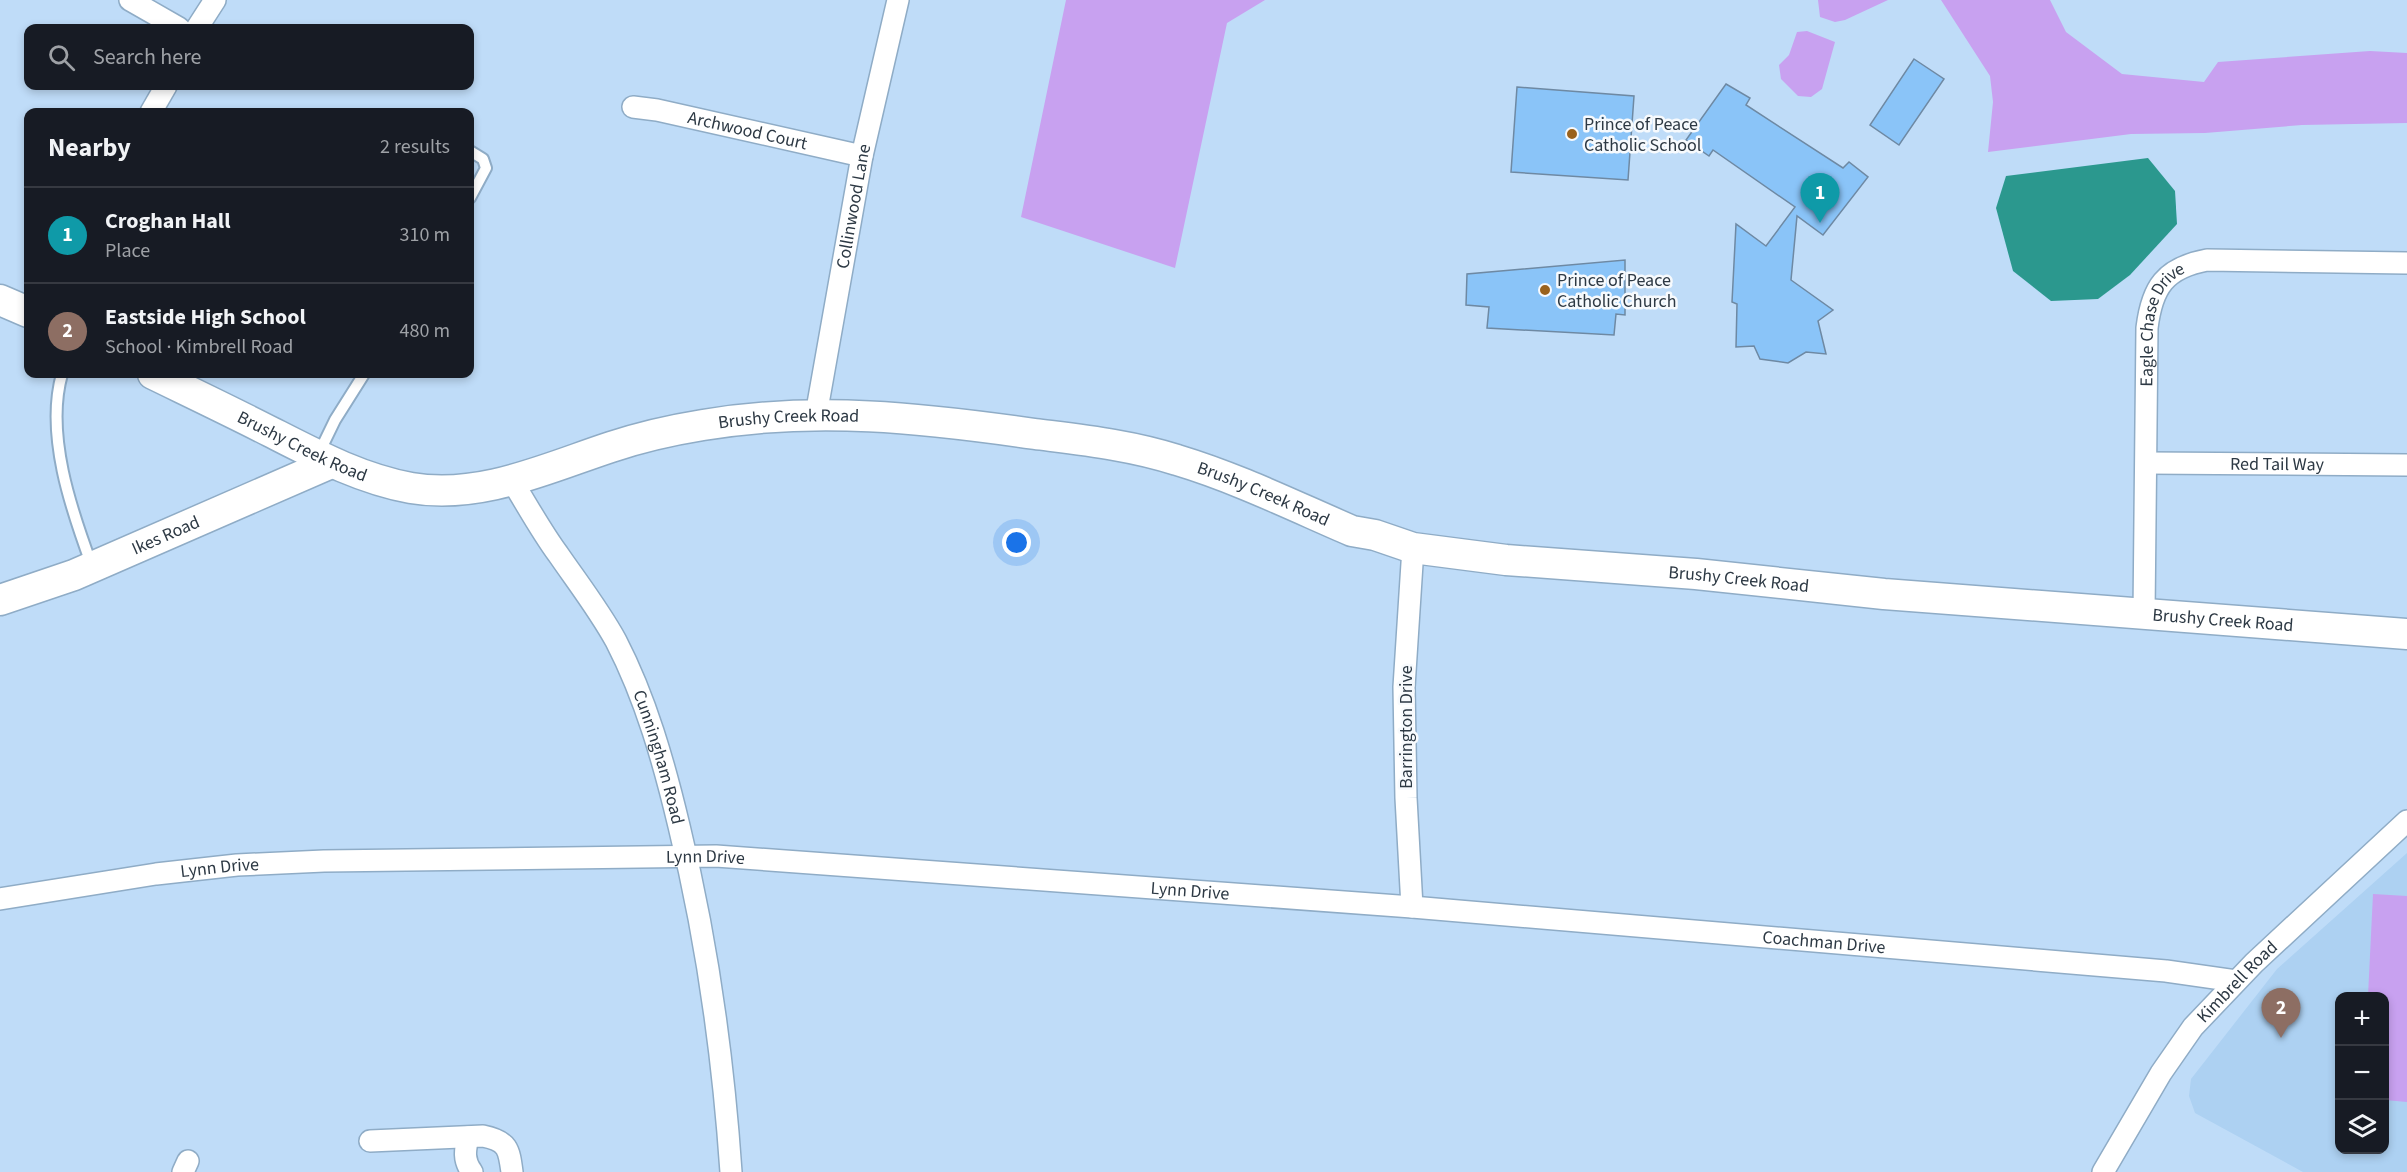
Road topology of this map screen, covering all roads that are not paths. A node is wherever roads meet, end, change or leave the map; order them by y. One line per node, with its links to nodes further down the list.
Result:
1 (130, 0): 4 (street)
2 (215, 0): 5 (street)
3 (898, 0): 10 (street, Collinwood Lane)
4 (172, 24)
5 (200, 24)
6 (164, 90): 8 (street)
7 (633, 107): 10 (street, Archwood Court)
8 (153, 108)
9 (474, 153): 11 (lane)
10 (862, 156): 18 (street, Collinwood Lane)
11 (474, 190)
12 (2407, 263): 20 (street, Eagle Chase Drive)
13 (0, 300): 14 (street)
14 (24, 310)
15 (61, 378): 24 (lane)
16 (161, 378): 19 (street, Brushy Creek Road)
17 (361, 378): 19 (lane)
18 (816, 415): 22 (street, Brushy Creek Road); 23 (street, Brushy Creek Road)
19 (324, 460): 22 (street, Brushy Creek Road); 24 (street, Ikes Road)
20 (2146, 463): 21 (street, Red Tail Way); 26 (street, Eagle Chase Drive)
21 (2407, 465)
22 (512, 481): 29 (street, Cunningham Road)
23 (1413, 548): 26 (street, Brushy Creek Road); 31 (street, Barrington Drive)
24 (92, 567): 25 (street, Ikes Road)
25 (0, 600)
26 (2144, 614): 27 (street, Brushy Creek Road)
27 (2407, 634)
28 (2407, 821): 32 (street, Kimbrell Road)
29 (686, 856): 30 (street, Lynn Drive); 31 (street, Lynn Drive); 37 (street, Cunningham Road)
30 (0, 898)
31 (1412, 907): 32 (street, Coachman Drive)
32 (2236, 981): 38 (street, Kimbrell Road)
33 (468, 1137): 34 (street); 35 (street); 36 (street)
34 (370, 1141)
35 (472, 1172)
36 (512, 1172)
37 (731, 1172)
38 (2103, 1172)

